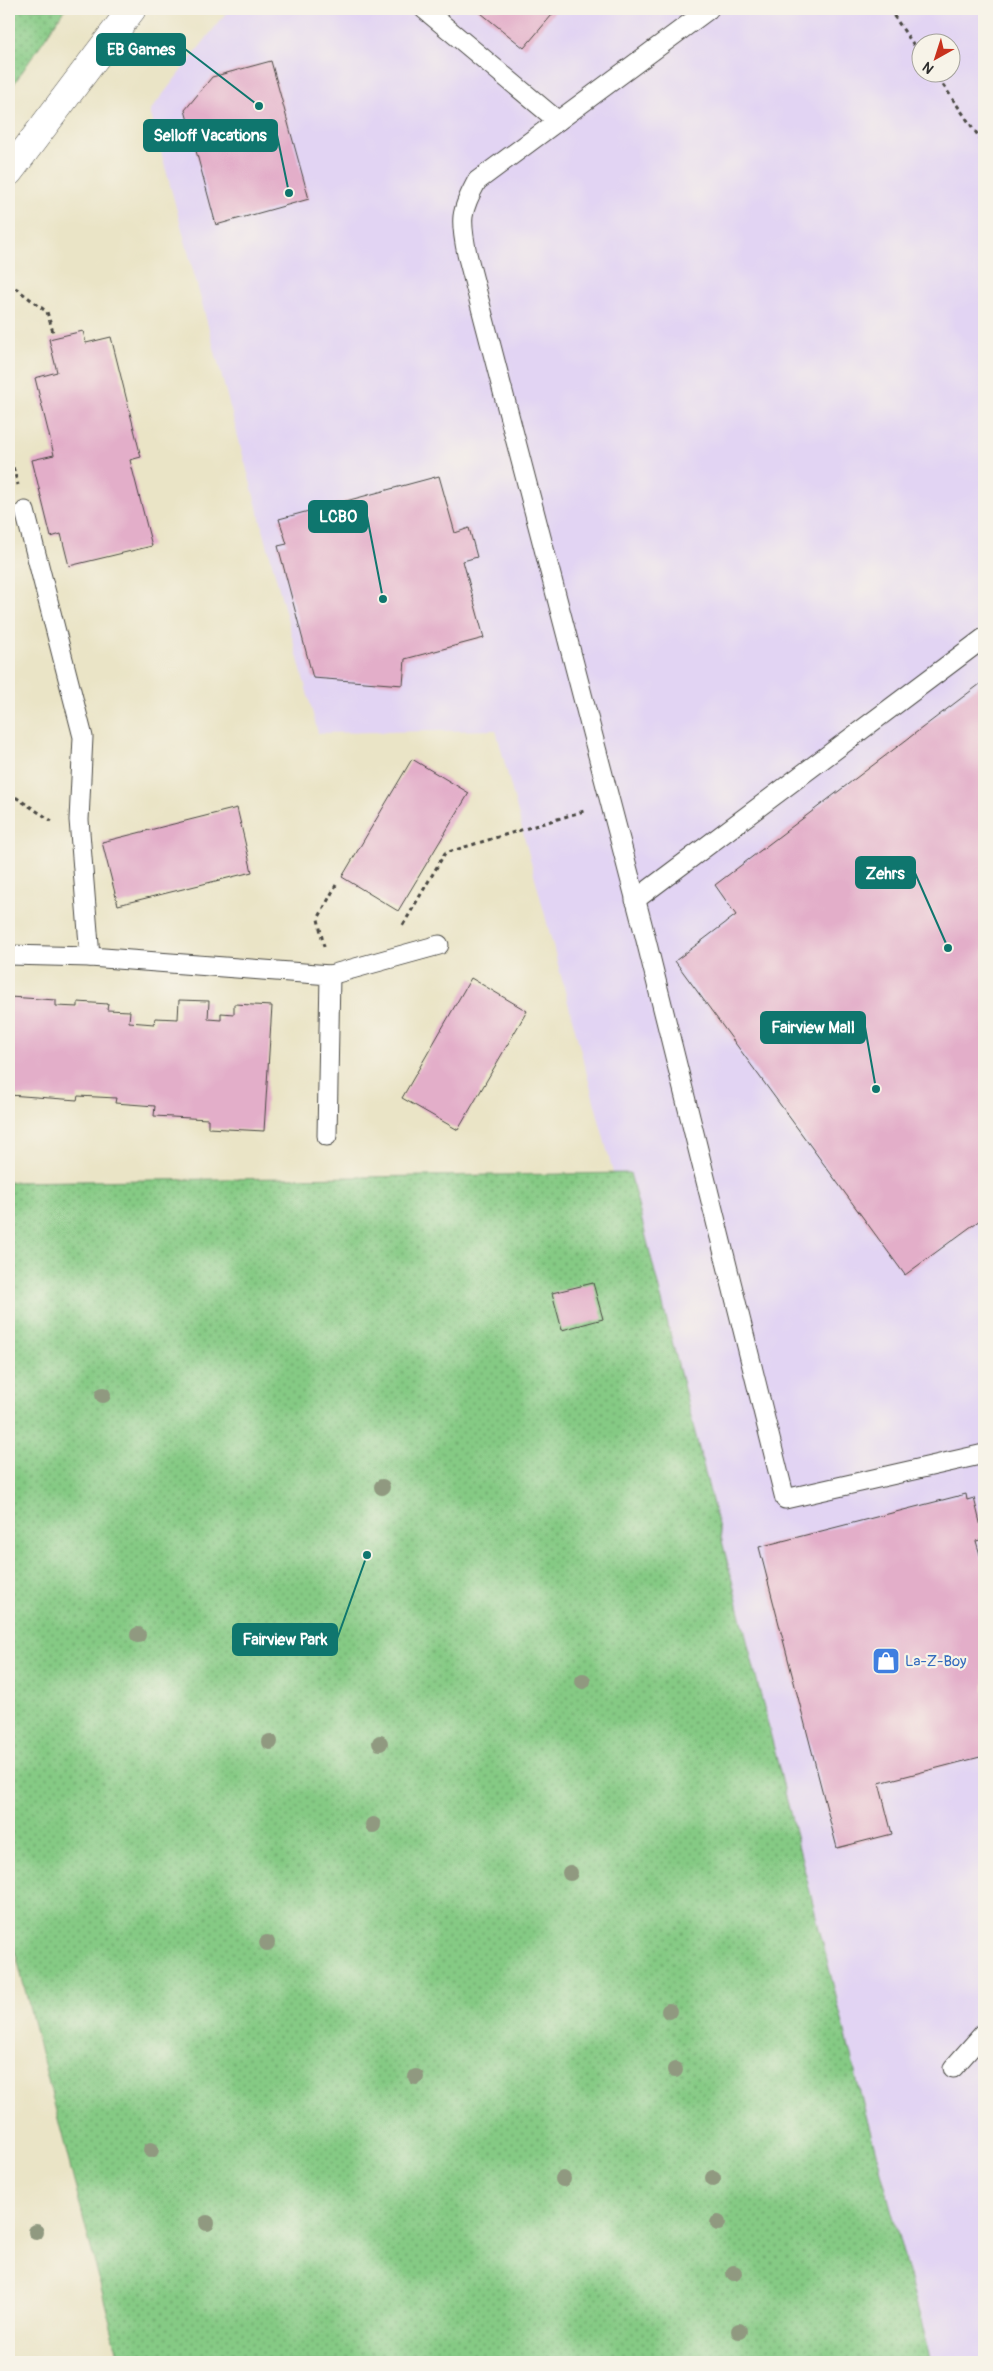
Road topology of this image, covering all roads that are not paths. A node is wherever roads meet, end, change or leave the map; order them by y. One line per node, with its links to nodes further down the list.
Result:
1 (132, 9): 5 (main road)
2 (424, 9): 4 (lane)
3 (708, 9): 4 (lane)
4 (558, 121): 8 (lane)
5 (9, 172)
6 (25, 511): 11 (lane)
7 (984, 638): 8 (lane)
8 (635, 900): 14 (lane)
9 (438, 945): 12 (lane)
10 (9, 955): 11 (lane)
11 (90, 957): 12 (lane)
12 (330, 975): 13 (lane)
13 (327, 1136)
14 (984, 1454)
15 (984, 2033): 16 (lane)
16 (954, 2068)

